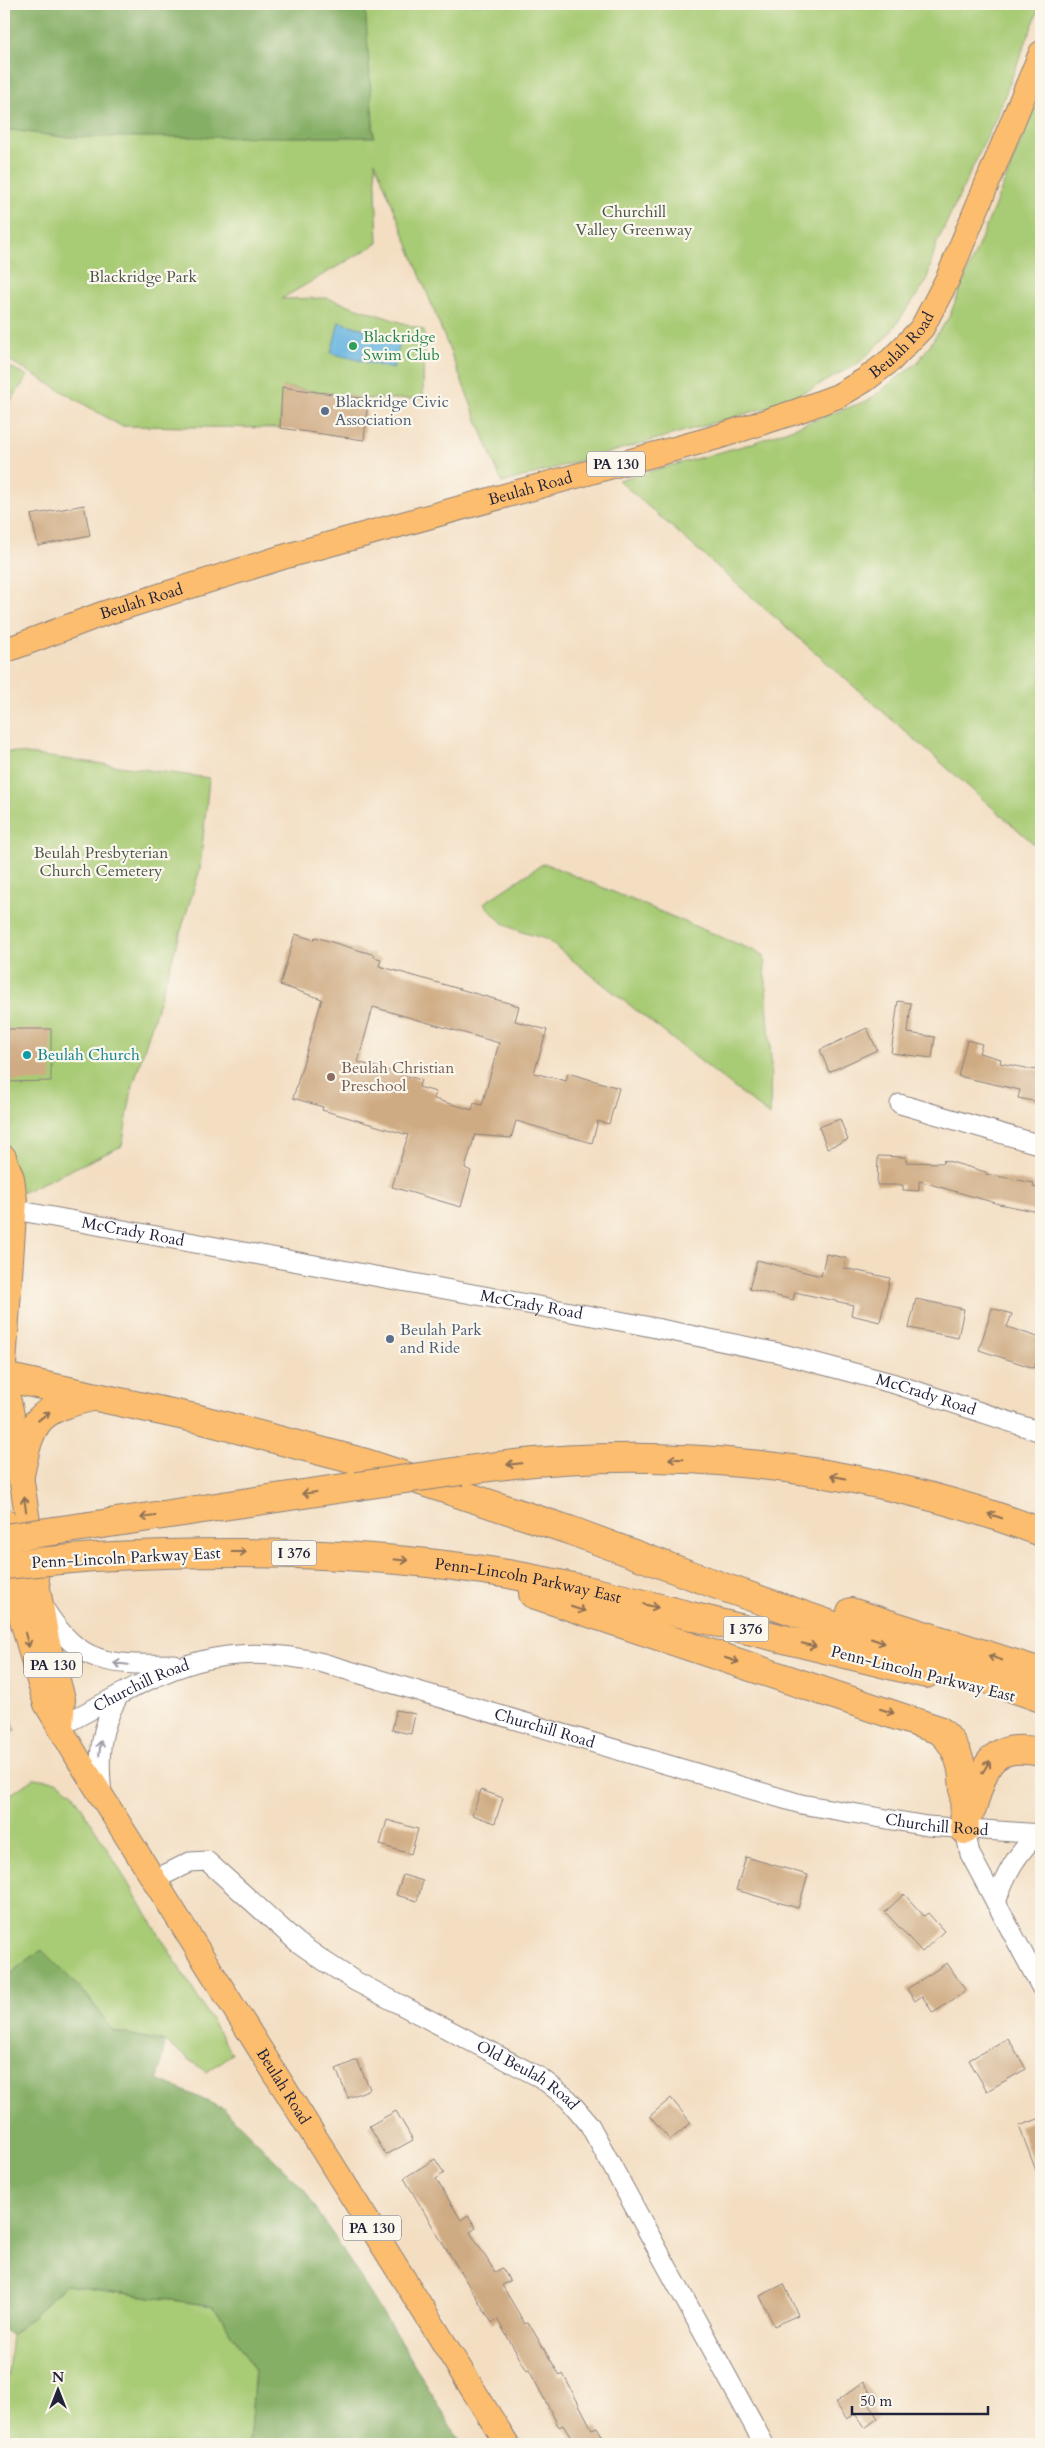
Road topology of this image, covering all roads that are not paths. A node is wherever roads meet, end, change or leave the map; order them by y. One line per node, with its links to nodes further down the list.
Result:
1 (1041, 53): 2 (main road, Beulah Road / PA 130)
2 (4, 651)
3 (900, 1104): 4 (street)
4 (1041, 1145)
5 (4, 1157): 6 (main road)
6 (15, 1210): 7 (main road); 11 (street, McCrady Road)
7 (7, 1266): 8 (main road)
8 (4, 1365)
9 (4, 1378): 10 (highway); 12 (main road, PA 130)
10 (98, 1396): 12 (highway, one-way to 10); 14 (highway)
11 (1041, 1432)
12 (20, 1475): 19 (main road, PA 130, one-way to 12)
13 (4, 1520): 25 (main road, Beulah Road / PA 130, one-way to 25)
14 (569, 1530): 21 (highway, one-way to 14); 23 (highway, one-way to 23)
15 (1041, 1532): 16 (highway, Penn-Lincoln Parkway East, one-way to 16, bridge)
16 (4, 1538)
17 (4, 1565): 18 (highway, Penn-Lincoln Parkway East / I 376, one-way to 18, bridge)
18 (449, 1566): 24 (highway, Penn-Lincoln Parkway East / I 376, one-way to 24); 28 (highway, one-way to 28)
19 (41, 1604): 20 (street, one-way to 19); 25 (main road, PA 130)
20 (188, 1664): 22 (street, Churchill Road); 28 (street, Churchill Road)
21 (1041, 1672)
22 (119, 1695): 25 (street, Churchill Road); 27 (street, one-way to 22)
23 (1041, 1698)
24 (1041, 1703)
25 (61, 1726): 27 (main road, Beulah Road / PA 130)
26 (1041, 1752): 28 (highway, one-way to 26)
27 (102, 1796): 30 (main road, Beulah Road / PA 130)
28 (965, 1830): 29 (street, Churchill Road); 31 (street)
29 (1039, 1834): 31 (street)
30 (154, 1880): 33 (main road, Beulah Road / PA 130); 34 (street, Old Beulah Road)
31 (996, 1903): 32 (street)
32 (1041, 1987)
33 (507, 2444)
34 (764, 2444)

